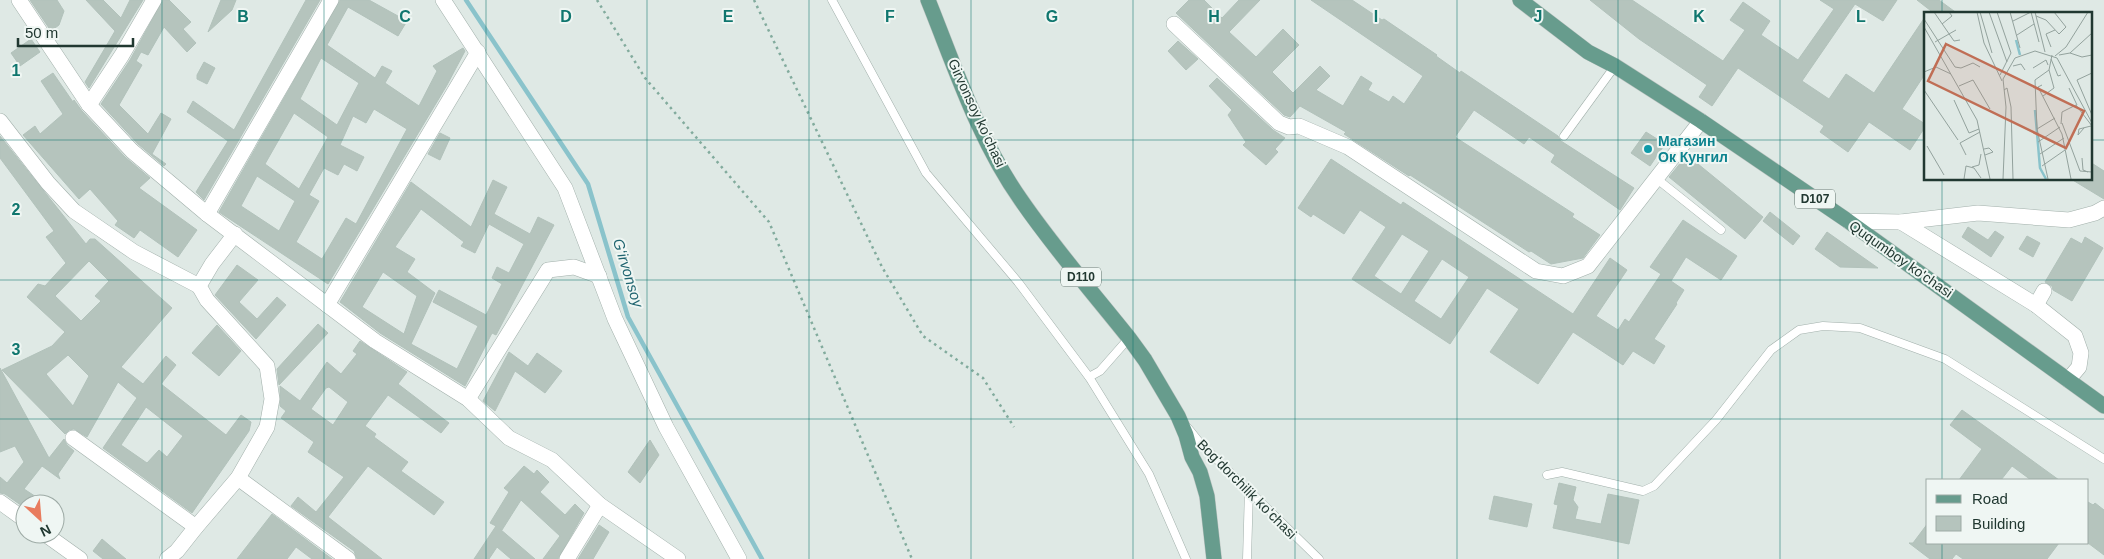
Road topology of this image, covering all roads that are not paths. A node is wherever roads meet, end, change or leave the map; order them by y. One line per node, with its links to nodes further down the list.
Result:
1 (19, 0): 11 (street)
2 (154, 0): 11 (street)
3 (331, 0): 17 (street)
4 (444, 0): 9 (street)
5 (832, 0): 28 (lane)
6 (928, 0): 27 (main road, Girvonsoy koʻchasi / D110)
7 (1520, 0): 10 (main road, Ququmboy ko'chasi / D107)
8 (1174, 24): 15 (street)
9 (478, 52): 22 (street); 25 (street)
10 (1615, 66): 12 (main road, Ququmboy ko'chasi / D107); 14 (lane)
11 (89, 105): 17 (street)
12 (1701, 121): 15 (street); 18 (main road, Ququmboy ko'chasi / D107)
13 (0, 122): 23 (street)
14 (1564, 136)
15 (1656, 179): 20 (lane)
16 (2104, 208): 19 (street)
17 (207, 214): 21 (street)
18 (1848, 221): 19 (street); 29 (main road, Ququmboy ko'chasi / D107)
19 (1901, 222): 26 (street)
20 (1721, 230)
21 (236, 234): 23 (street); 25 (street)
22 (599, 276): 30 (street); 48 (street)
23 (199, 286): 36 (street)
24 (2044, 291): 26 (street)
25 (327, 305): 30 (street)
26 (2036, 305): 29 (street)
27 (1129, 338): 28 (lane); 32 (main road, Girvonsoy koʻchasi / D110)
28 (1089, 377): 49 (lane)
29 (2068, 380): 31 (main road, Ququmboy ko'chasi / D107)
30 (468, 399): 39 (street)
31 (2104, 406)
32 (1178, 416): 37 (lane, Bogʻdorchilik koʻchasi); 50 (main road, Girvonsoy koʻchasi / D110)
33 (73, 438): 41 (street)
34 (2104, 459): 35 (lane)
35 (1547, 475)
36 (238, 478): 41 (street); 45 (street)
37 (1249, 489): 51 (lane); 52 (lane, Bogʻdorchilik koʻchasi)
38 (0, 502): 40 (street)
39 (600, 505): 46 (street); 47 (street)
40 (15, 513)
41 (196, 526): 44 (street)
42 (59, 544): 43 (street)
43 (80, 559)
44 (167, 559)
45 (348, 559)
46 (567, 559)
47 (678, 559)
48 (739, 559)
49 (1186, 559)
50 (1214, 559)
51 (1247, 559)
52 (1319, 559)

